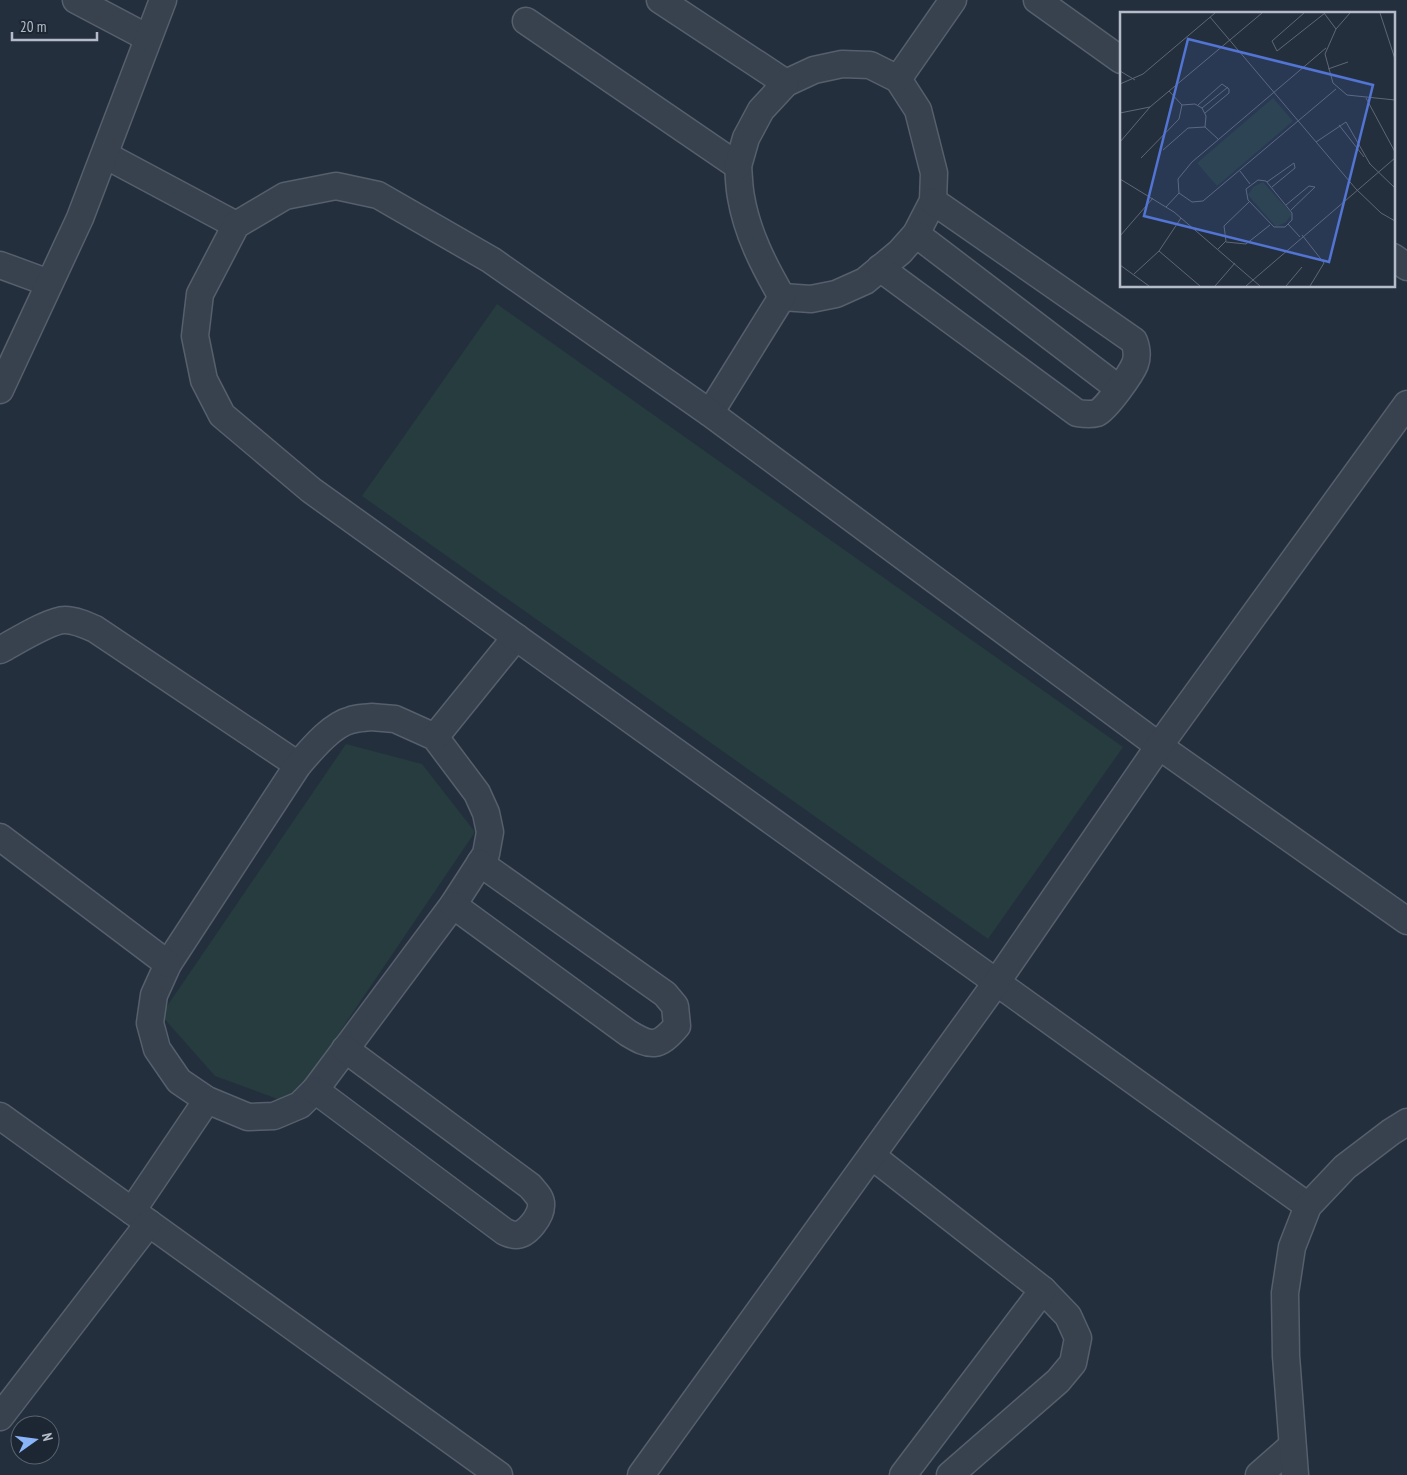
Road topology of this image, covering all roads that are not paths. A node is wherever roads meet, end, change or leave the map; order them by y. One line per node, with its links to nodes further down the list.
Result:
1 (76, 0): 7 (street)
2 (163, 0): 7 (street)
3 (660, 0): 10 (street)
4 (954, 0): 9 (street)
5 (1037, 0): 8 (street)
6 (526, 22): 12 (street)
7 (148, 38): 11 (street)
8 (1120, 59)
9 (898, 79): 10 (street); 13 (street)
10 (786, 83): 12 (street)
11 (105, 155): 14 (street); 20 (street)
12 (738, 166): 21 (street)
13 (933, 200): 15 (street); 22 (street)
14 (236, 225): 25 (street); 26 (street)
15 (916, 234): 19 (street); 22 (street)
16 (1394, 258): 18 (street)
17 (0, 265): 20 (street)
18 (1407, 267)
19 (880, 268): 21 (street); 22 (street)
20 (49, 283): 23 (street)
21 (782, 297): 25 (street)
22 (1118, 388)
23 (0, 390)
24 (1407, 404): 29 (street)
25 (710, 413): 29 (street)
26 (516, 637): 28 (street); 36 (street)
27 (0, 650): 30 (street)
28 (435, 737): 30 (street); 32 (street)
29 (1159, 746): 34 (street); 36 (street)
30 (298, 765): 35 (street)
31 (0, 837): 35 (street)
32 (480, 863): 33 (street); 33 (street)
33 (453, 905): 37 (street)
34 (1407, 921)
35 (168, 964): 39 (street)
36 (996, 983): 42 (street); 43 (street)
37 (345, 1049): 38 (street); 38 (street)
38 (315, 1090): 39 (street)
39 (207, 1100): 44 (street)
40 (0, 1116): 44 (street)
41 (1407, 1122): 43 (street)
42 (872, 1156): 45 (street); 49 (street)
43 (1308, 1206): 47 (street)
44 (140, 1217): 46 (street); 48 (street)
45 (1043, 1290): 50 (street); 51 (street)
46 (0, 1417)
47 (1292, 1446): 52 (street); 53 (street)
48 (499, 1475)
49 (641, 1475)
50 (903, 1475)
51 (950, 1475)
52 (1259, 1475)
53 (1295, 1475)

